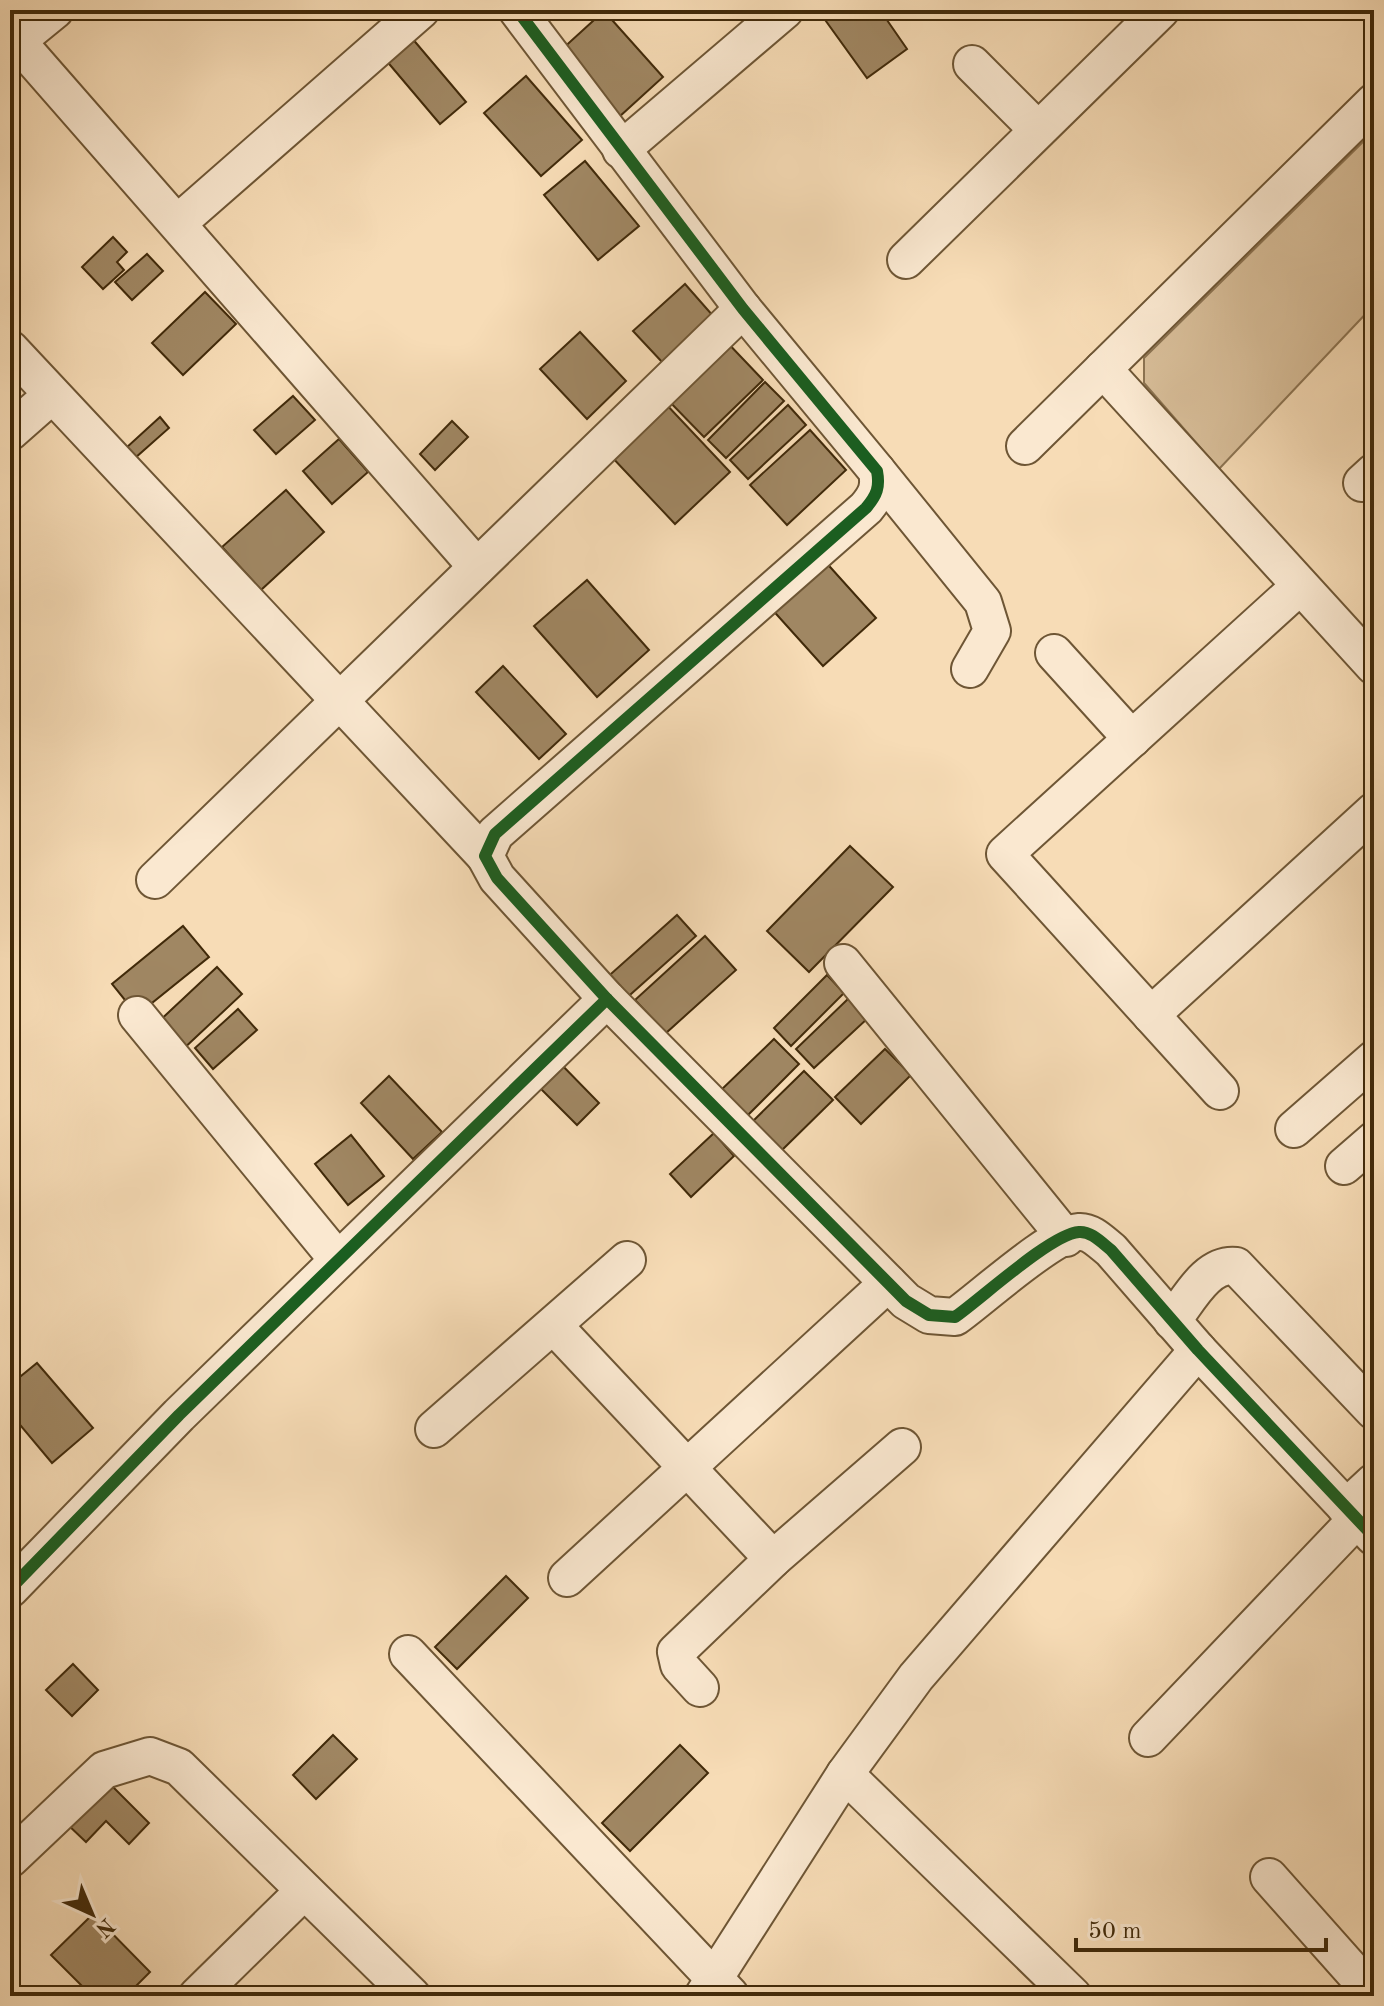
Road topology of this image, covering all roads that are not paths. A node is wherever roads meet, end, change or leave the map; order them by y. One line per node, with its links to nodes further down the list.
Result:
1 (55, 10): 6 (street)
2 (421, 10): 11 (street)
3 (517, 10): 10 (street)
4 (785, 10): 10 (street)
5 (1161, 10): 9 (street)
6 (14, 37): 11 (street)
7 (972, 64): 9 (street)
8 (1374, 102): 15 (street)
9 (1038, 130): 12 (street)
10 (621, 150): 13 (street)
11 (179, 222): 20 (street)
12 (906, 260)
13 (743, 309): 19 (street); 20 (street)
14 (10, 349): 16 (street)
15 (1103, 369): 18 (street); 21 (street)
16 (52, 395): 17 (street); 25 (street)
17 (10, 432)
18 (1025, 446)
19 (877, 471): 24 (street); 28 (street)
20 (477, 567): 25 (street)
21 (1300, 586): 23 (street); 26 (street)
22 (1054, 653): 26 (street)
23 (1374, 666)
24 (970, 669)
25 (341, 698): 28 (street); 29 (street)
26 (1132, 739): 33 (street)
27 (1374, 811): 33 (street)
28 (485, 856): 31 (street)
29 (155, 880)
30 (843, 963): 39 (street)
31 (607, 999): 40 (street); 42 (street)
32 (137, 1015): 40 (street)
33 (1151, 1015): 35 (street)
34 (1374, 1059): 36 (street)
35 (1220, 1091)
36 (1294, 1129)
37 (1374, 1140): 38 (street)
38 (1344, 1166)
39 (1066, 1238): 42 (street); 43 (street)
40 (338, 1260): 54 (street)
41 (627, 1260): 44 (street)
42 (888, 1283): 49 (street)
43 (1172, 1321): 45 (street); 46 (street)
44 (555, 1327): 47 (street); 49 (street)
45 (1198, 1350): 51 (street); 58 (street)
46 (1374, 1411)
47 (434, 1429)
48 (902, 1447): 52 (street)
49 (688, 1467): 52 (street); 53 (street)
50 (1374, 1482): 51 (street)
51 (1359, 1522): 57 (street)
52 (773, 1559): 56 (street)
53 (567, 1578)
54 (10, 1589)
55 (408, 1654): 62 (street)
56 (700, 1688)
57 (1148, 1738)
58 (845, 1774): 62 (street); 66 (street)
59 (10, 1859): 61 (street)
60 (1269, 1877): 63 (street)
61 (304, 1891): 64 (street); 65 (street)
62 (716, 1991)
63 (1374, 1995)
64 (197, 1996)
65 (412, 1996)
66 (1073, 1996)

